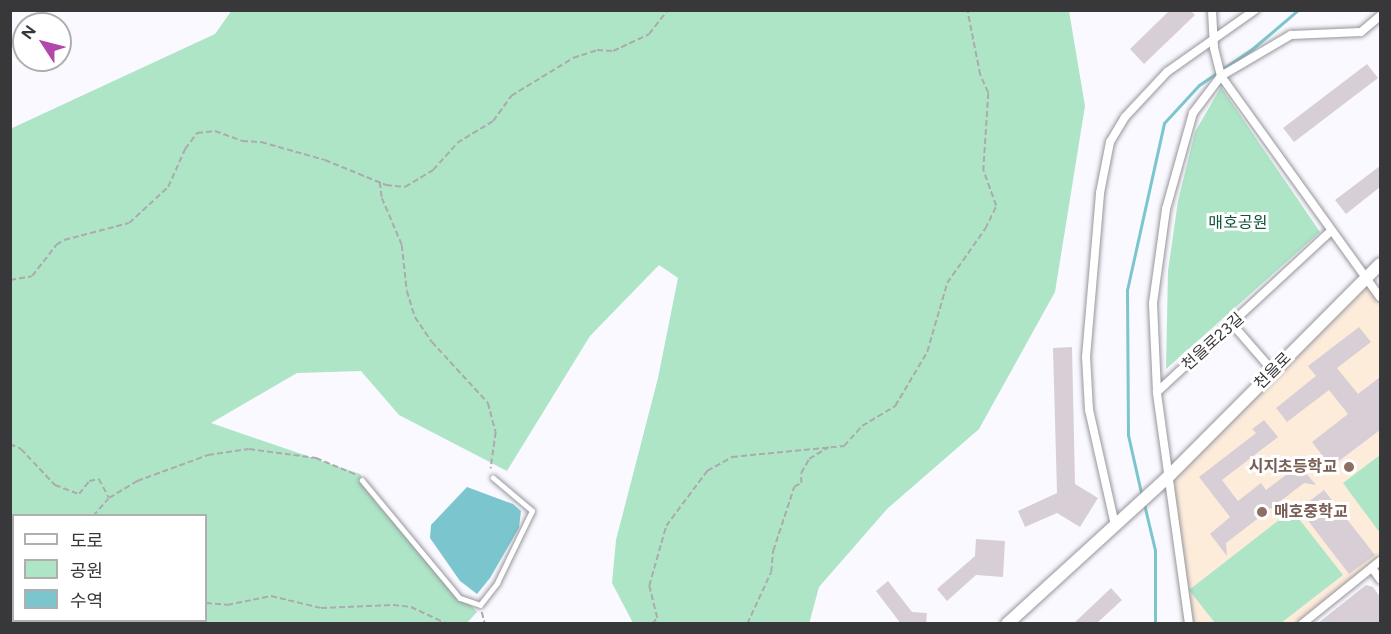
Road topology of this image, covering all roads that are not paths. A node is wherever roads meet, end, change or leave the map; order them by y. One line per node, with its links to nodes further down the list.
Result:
1 (1212, 10): 4 (street)
2 (1256, 10): 4 (street)
3 (1380, 16): 5 (street)
4 (1212, 37): 5 (street); 16 (street)
5 (1221, 76): 6 (street); 12 (street)
6 (1331, 231): 8 (street); 10 (street, 천을로23길)
7 (1380, 264): 8 (street, 천을로)
8 (1366, 278): 9 (street); 11 (street, 천을로)
9 (1380, 297)
10 (1233, 325): 11 (street); 12 (street, 천을로23길)
11 (1273, 371): 14 (street, 천을로)
12 (1157, 392): 14 (street)
13 (493, 478): 15 (lane)
14 (1167, 478): 16 (street, 천을로); 21 (street)
15 (362, 480)
16 (1119, 522): 20 (street)
17 (1380, 561): 18 (street)
18 (1372, 568): 19 (street); 22 (street)
19 (1380, 579)
20 (1007, 624)
21 (1189, 624)
22 (1302, 624)

